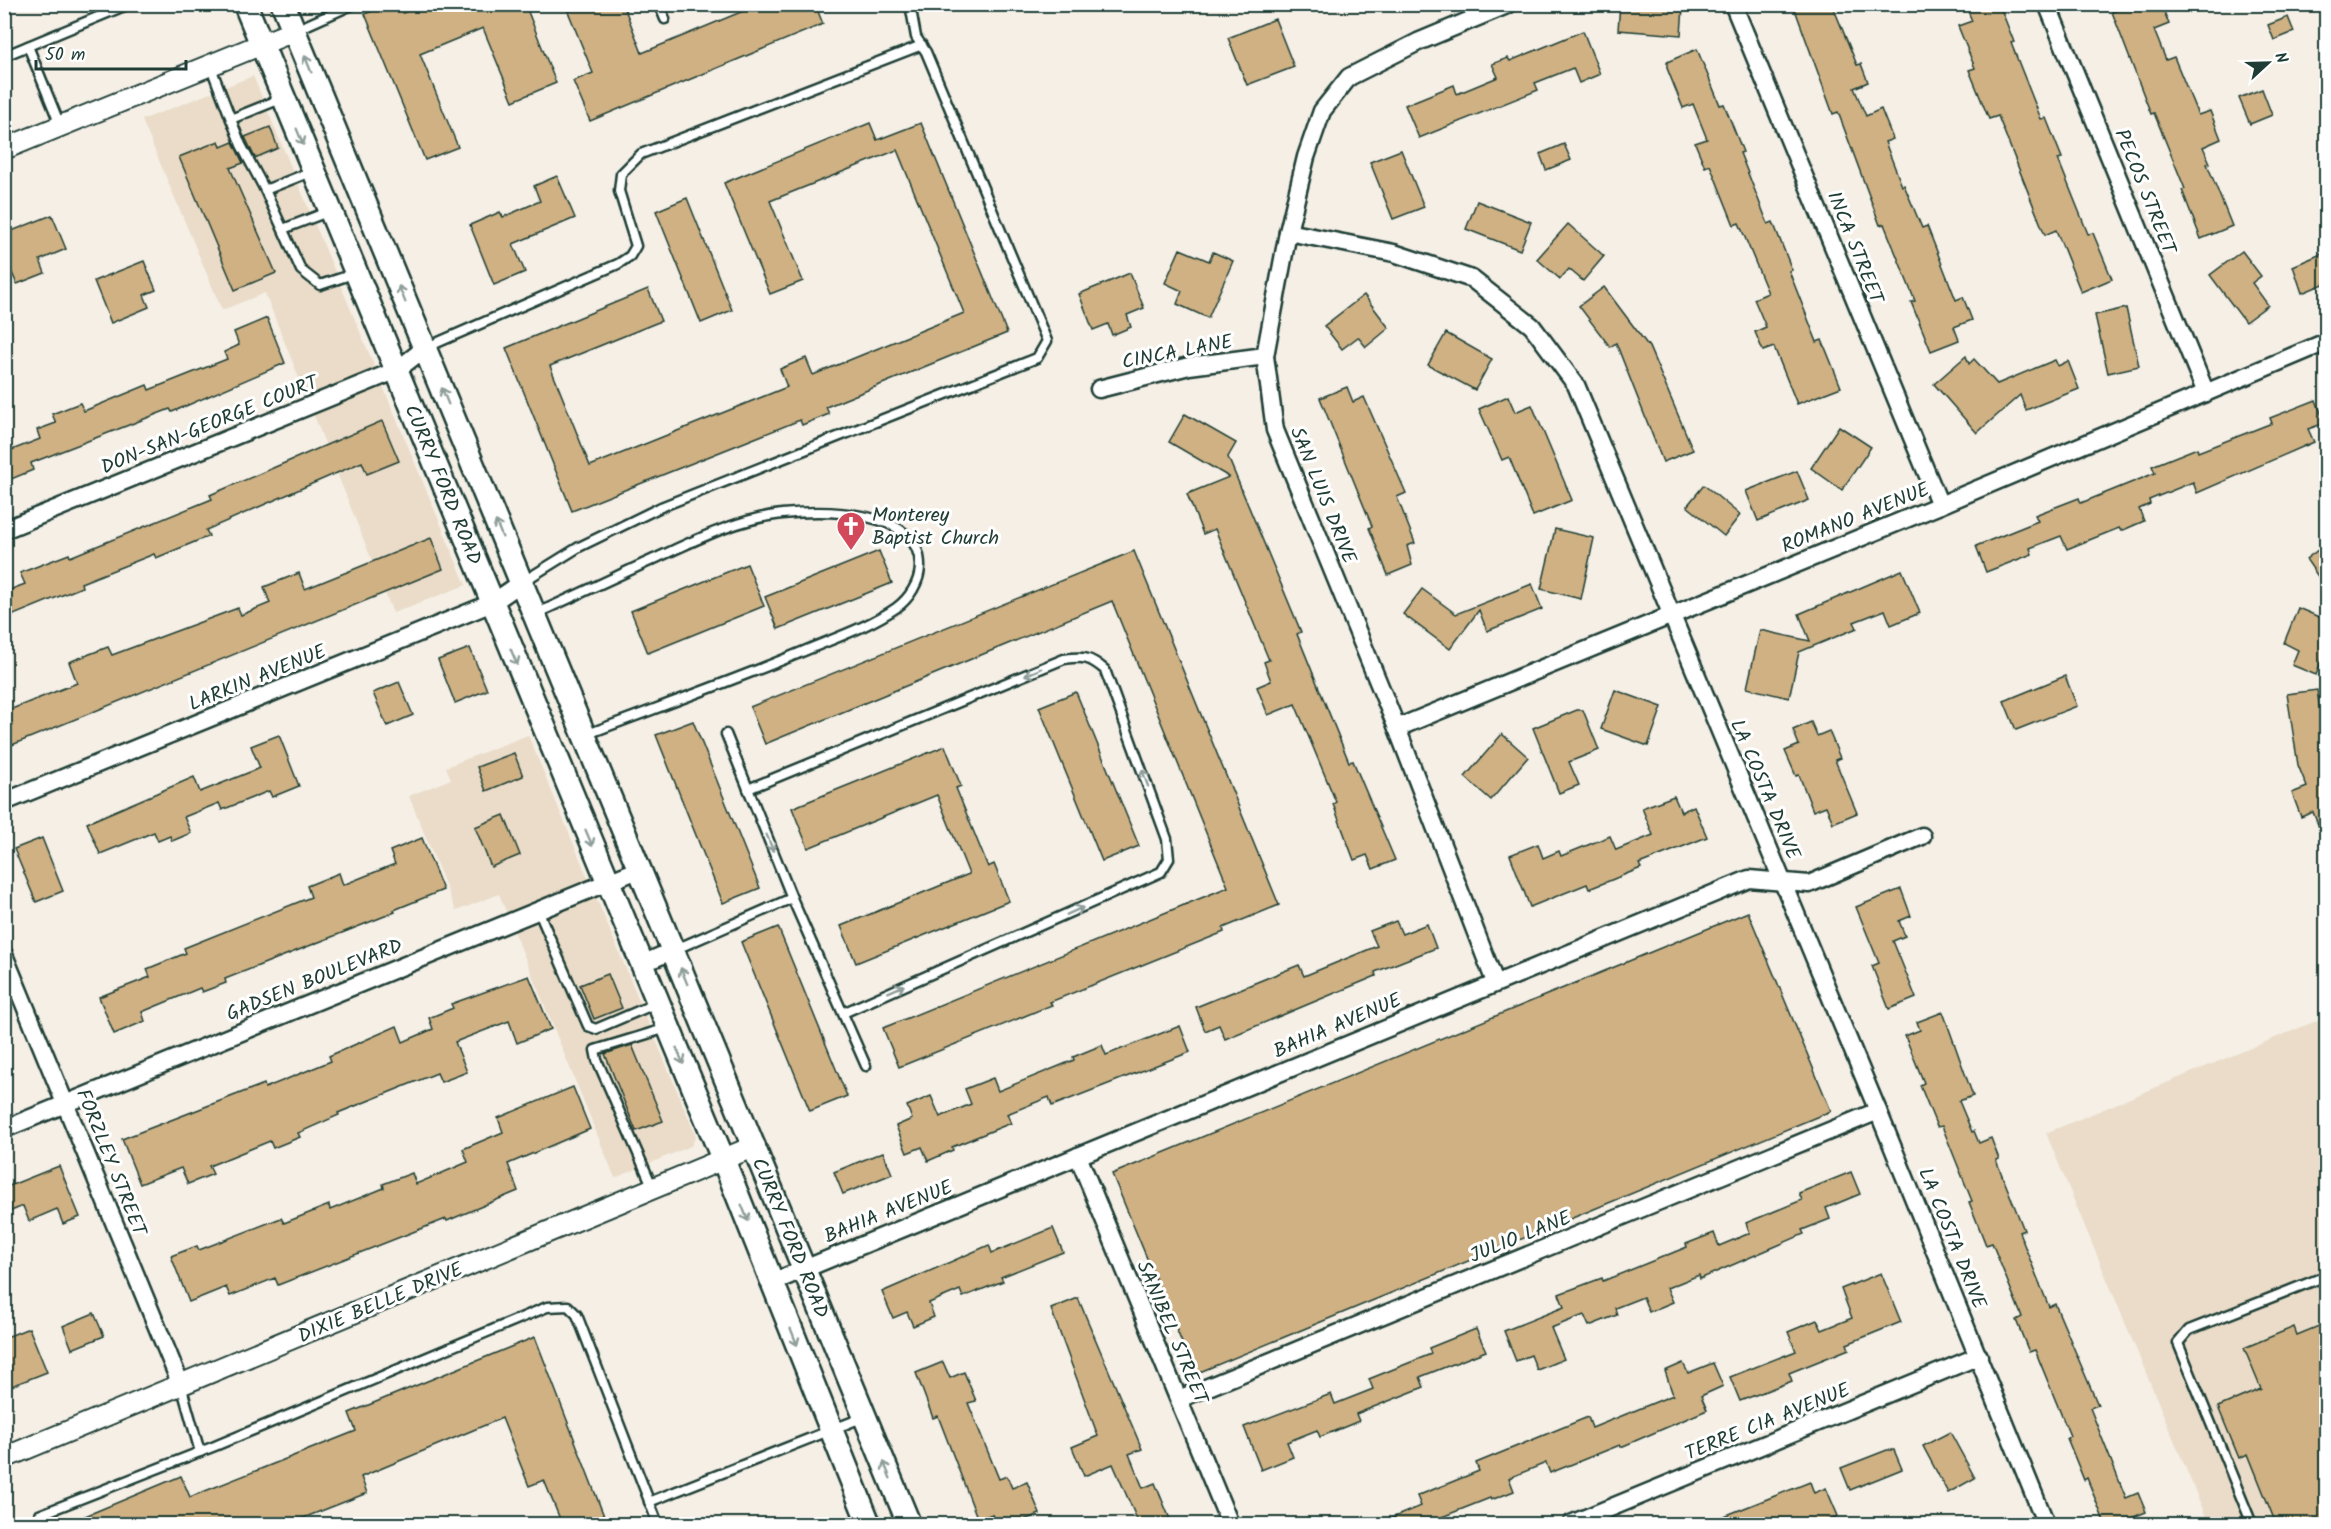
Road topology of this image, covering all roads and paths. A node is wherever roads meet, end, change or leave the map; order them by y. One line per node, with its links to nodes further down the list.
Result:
1 (129, 4): 14 (lane)
2 (245, 4): 12 (main road, CURRY FORD ROAD)
3 (283, 4): 11 (main road, CURRY FORD ROAD)
4 (354, 4): 11 (lane)
5 (659, 4): 10 (lane)
6 (910, 4): 13 (lane)
7 (1509, 4): 25 (street, SAN LUIS DRIVE)
8 (1733, 4): 33 (street, INCA STREET)
9 (2047, 4): 32 (street, PECOS STREET)
10 (665, 19)
11 (294, 31): 12 (street); 28 (main road, CURRY FORD ROAD, one-way to 11)
12 (262, 44): 16 (street); 17 (main road, CURRY FORD ROAD)
13 (922, 45): 28 (lane); 35 (lane)
14 (28, 46): 15 (lane); 19 (lane)
15 (4, 56)
16 (210, 65): 18 (lane); 19 (street)
17 (284, 98): 18 (lane); 21 (main road, CURRY FORD ROAD, one-way to 21)
18 (231, 118): 22 (lane)
19 (61, 125): 20 (street)
20 (4, 149)
21 (314, 170): 22 (lane); 23 (main road, CURRY FORD ROAD)
22 (265, 190): 24 (lane)
23 (330, 211): 24 (lane); 26 (main road, CURRY FORD ROAD)
24 (283, 229): 26 (lane)
25 (1288, 232): 29 (street, SAN LUIS DRIVE); 38 (street, LA COSTA DRIVE)
26 (356, 273): 30 (main road, CURRY FORD ROAD)
27 (2326, 342): 32 (street, ROMANO AVENUE)
28 (425, 348): 30 (street, DON-SAN-GEORGE COURT); 35 (main road, CURRY FORD ROAD, one-way to 28)
29 (1265, 357): 31 (street, CINCA LANE); 39 (street, SAN LUIS DRIVE)
30 (397, 370): 34 (street, DON-SAN-GEORGE COURT); 36 (main road, CURRY FORD ROAD)
31 (1099, 389)
32 (2206, 393): 33 (street, ROMANO AVENUE)
33 (1940, 506): 38 (street, ROMANO AVENUE)
34 (4, 530)
35 (521, 583): 36 (street, LARKIN AVENUE); 37 (main road, CURRY FORD ROAD)
36 (492, 603): 43 (street, LARKIN AVENUE); 47 (main road, CURRY FORD ROAD, one-way to 47)
37 (535, 614): 41 (main road, CURRY FORD ROAD); 41 (lane)
38 (1670, 615): 39 (street, ROMANO AVENUE); 46 (street, LA COSTA DRIVE)
39 (1397, 728): 53 (street, SAN LUIS DRIVE)
40 (726, 734): 42 (lane)
41 (584, 735): 45 (main road, CURRY FORD ROAD)
42 (748, 789): 48 (lane, one-way to 48); 55 (lane, one-way to 42)
43 (4, 802)
44 (1922, 836): 46 (street, BAHIA AVENUE)
45 (640, 869): 47 (street, GADSEN BOULEVARD); 50 (main road, CURRY FORD ROAD)
46 (1781, 881): 53 (street, BAHIA AVENUE); 59 (street, LA COSTA DRIVE)
47 (607, 882): 49 (street, GADSEN BOULEVARD); 52 (main road, CURRY FORD ROAD)
48 (792, 898): 50 (lane); 55 (lane)
49 (538, 910): 54 (lane); 58 (street, GADSEN BOULEVARD)
50 (674, 950): 52 (street); 61 (main road, CURRY FORD ROAD, one-way to 50)
51 (4, 955): 58 (street, FORZLEY STREET)
52 (642, 964): 54 (main road, CURRY FORD ROAD)
53 (1495, 982): 62 (street, BAHIA AVENUE)
54 (657, 1003): 56 (main road, CURRY FORD ROAD)
55 (843, 1013): 57 (lane)
56 (668, 1028): 63 (main road, CURRY FORD ROAD, one-way to 63); 64 (lane)
57 (866, 1066)
58 (65, 1104): 60 (street, GADSEN BOULEVARD); 69 (street, FORZLEY STREET)
59 (1878, 1111): 68 (street, LA COSTA DRIVE); 70 (street, JULIO LANE)
60 (4, 1129)
61 (755, 1146): 63 (street, DIXIE BELLE DRIVE); 65 (main road, CURRY FORD ROAD)
62 (1078, 1156): 65 (street, BAHIA AVENUE); 70 (street, SANIBEL STREET)
63 (723, 1159): 64 (street, DIXIE BELLE DRIVE); 67 (main road, CURRY FORD ROAD, one-way to 67)
64 (653, 1188): 69 (street, DIXIE BELLE DRIVE)
65 (804, 1268): 67 (street, BAHIA AVENUE); 71 (main road, CURRY FORD ROAD)
66 (2326, 1276): 83 (lane)
67 (773, 1282): 72 (main road, CURRY FORD ROAD, one-way to 72)
68 (1978, 1356): 81 (street, TERRE CIA AVENUE); 82 (street, LA COSTA DRIVE)
69 (181, 1385): 73 (lane); 74 (street, DIXIE BELLE DRIVE)
70 (1179, 1399): 80 (street, SANIBEL STREET)
71 (865, 1416): 72 (lane); 79 (main road, CURRY FORD ROAD, one-way to 71)
72 (831, 1429): 75 (lane); 78 (main road, CURRY FORD ROAD)
73 (200, 1452): 75 (lane); 76 (lane)
74 (4, 1458)
75 (649, 1502): 77 (lane)
76 (42, 1524)
77 (658, 1524)
78 (869, 1524)
79 (909, 1524)
80 (1230, 1524)
81 (1571, 1524)
82 (2046, 1524)
83 (2252, 1524)

